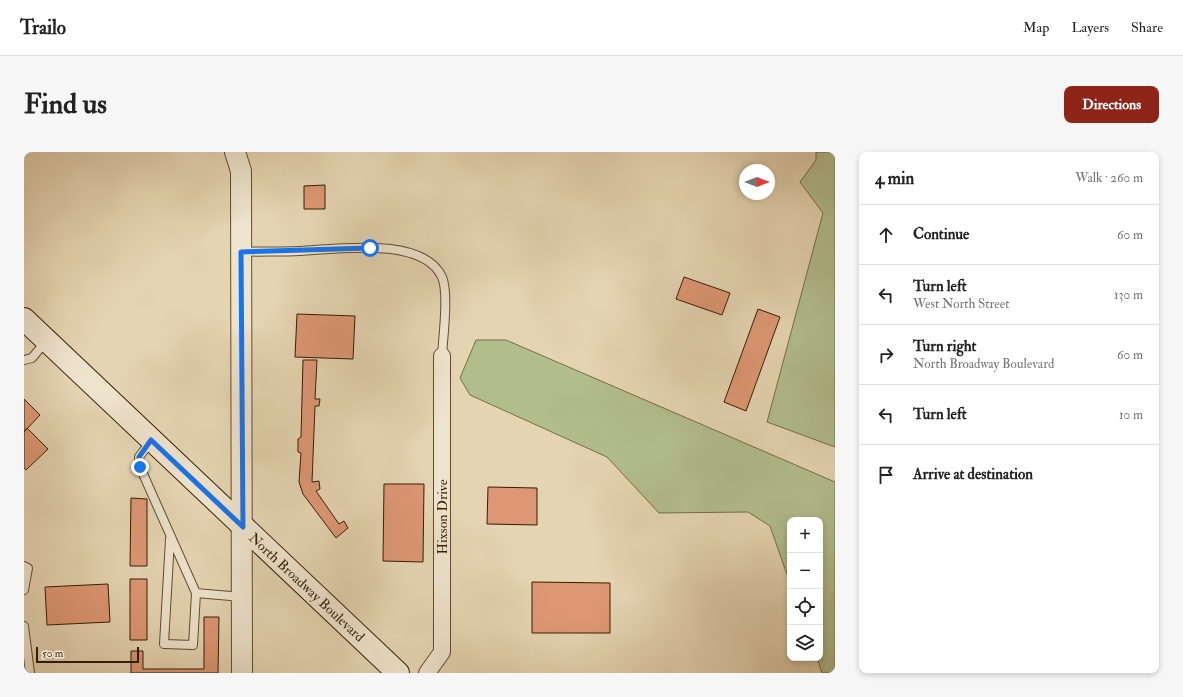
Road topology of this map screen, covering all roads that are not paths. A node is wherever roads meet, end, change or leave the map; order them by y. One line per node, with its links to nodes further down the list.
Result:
1 (235, 152): 2 (street)
2 (241, 161): 3 (street)
3 (241, 252): 6 (lane); 9 (street)
4 (24, 319): 5 (main road, North Broadway Boulevard)
5 (47, 341): 7 (lane); 8 (main road, North Broadway Boulevard)
6 (442, 356): 19 (street, Hixson Drive)
7 (24, 360)
8 (151, 440): 9 (main road, North Broadway Boulevard); 10 (lane)
9 (243, 527): 14 (street); 18 (main road, North Broadway Boulevard)
10 (170, 536): 13 (lane); 13 (lane)
11 (24, 566): 12 (lane)
12 (24, 590)
13 (196, 593): 14 (lane)
14 (243, 597): 17 (street)
15 (24, 626): 16 (lane)
16 (30, 673)
17 (242, 673)
18 (398, 673)
19 (427, 673)

